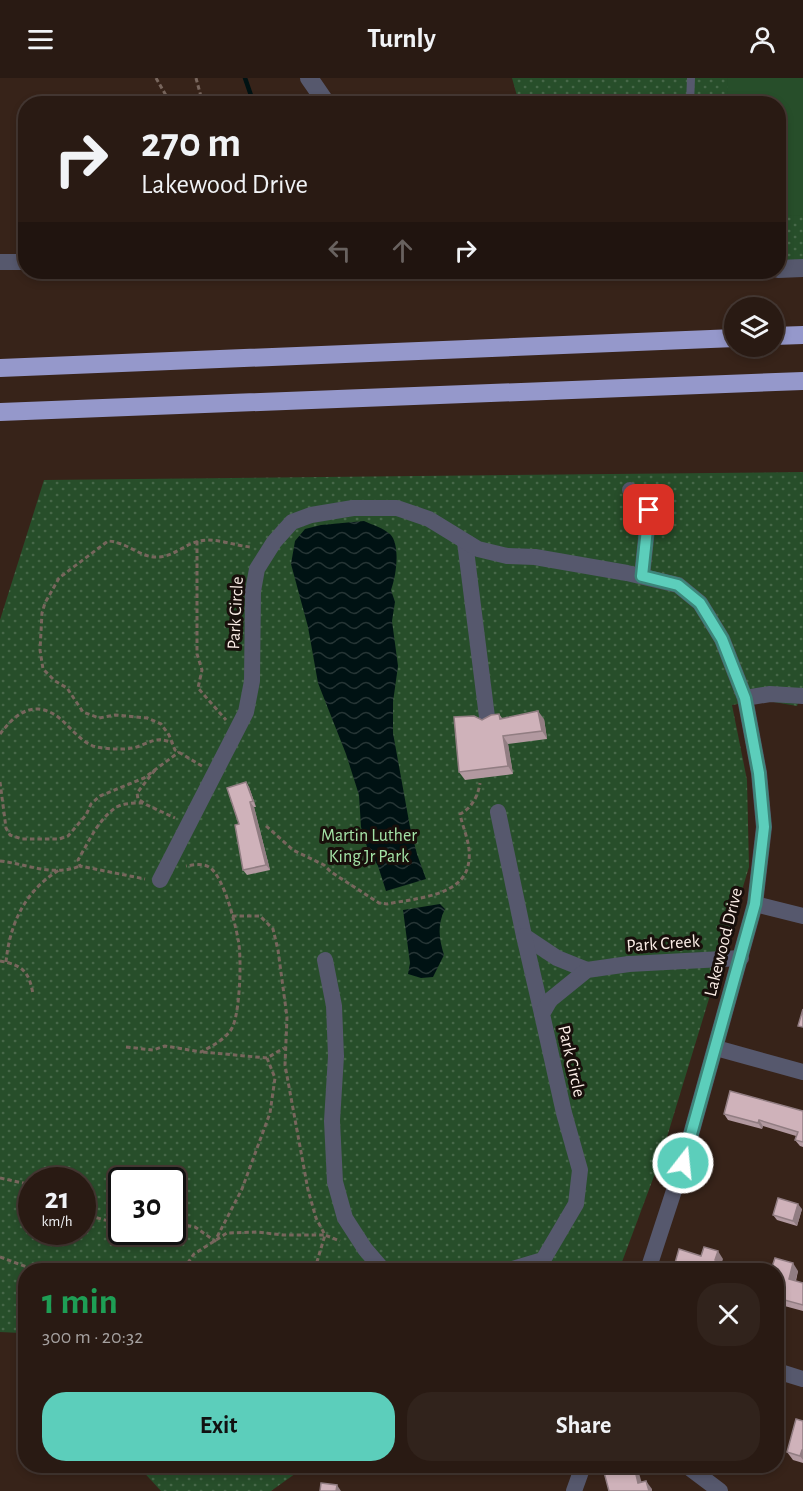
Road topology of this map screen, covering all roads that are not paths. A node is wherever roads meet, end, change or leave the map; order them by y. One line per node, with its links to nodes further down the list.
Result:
1 (309, 78): 3 (street)
2 (692, 78): 4 (lane)
3 (321, 96)
4 (691, 96)
5 (0, 262): 6 (street)
6 (18, 262)
7 (803, 268): 8 (street)
8 (786, 269)
9 (803, 334): 10 (highway)
10 (784, 335)
11 (724, 338): 12 (highway)
12 (0, 368)
13 (803, 381): 14 (highway)
14 (0, 412)
15 (630, 490): 17 (street)
16 (465, 542): 17 (street, Park Circle); 20 (street); 22 (street, Park Circle)
17 (642, 576): 19 (street, Lakewood Drive)
18 (803, 696): 19 (street)
19 (745, 698): 23 (street, Lakewood Drive)
20 (487, 717)
21 (498, 812): 25 (street)
22 (160, 880)
23 (755, 904): 24 (street); 26 (street, Lakewood Drive)
24 (803, 916)
25 (524, 936): 28 (street); 29 (street)
26 (741, 958): 28 (street, Park Creek); 30 (street, Lakewood Drive)
27 (326, 960): 32 (street)
28 (587, 970): 29 (street, Park Circle)
29 (542, 1014): 33 (street, Park Circle)
30 (716, 1048): 31 (street); 34 (street, Lakewood Drive)
31 (803, 1072)
32 (377, 1263)
33 (533, 1263)
34 (650, 1263)
35 (784, 1373): 36 (street)
36 (803, 1379)
37 (580, 1473): 39 (street)
38 (696, 1473): 40 (street)
39 (574, 1491)
40 (720, 1491)

